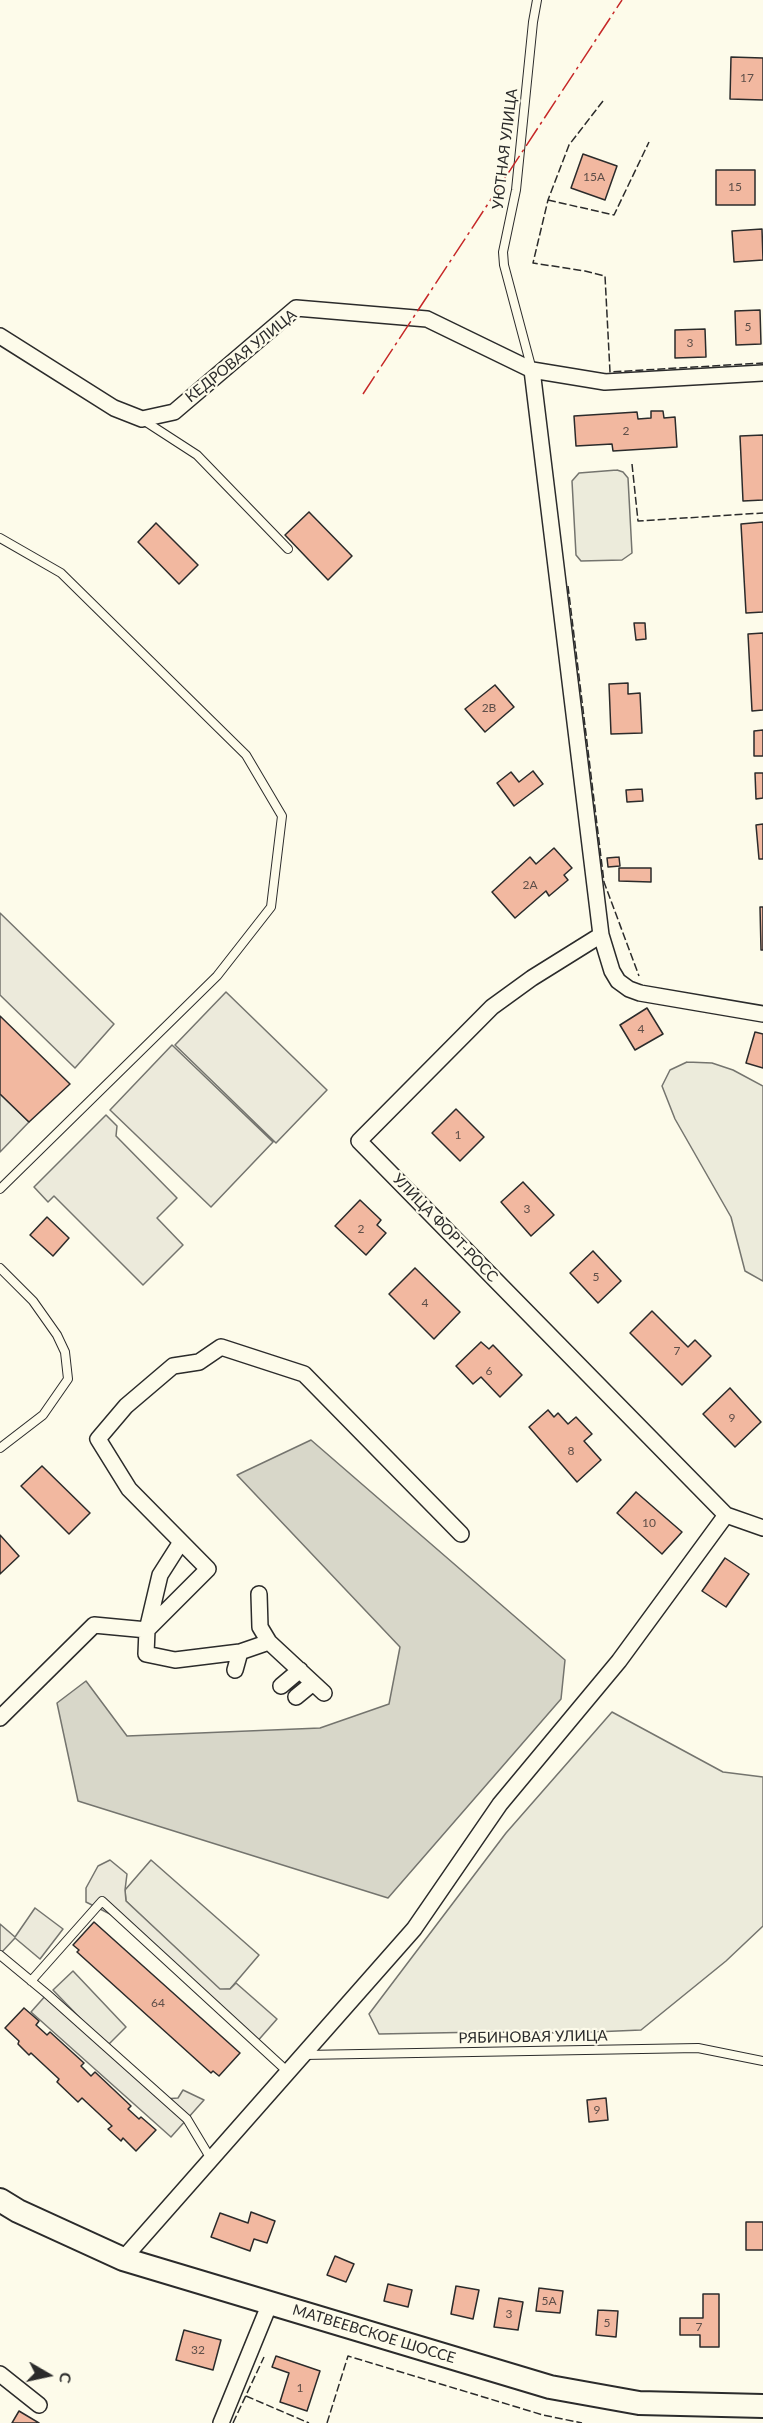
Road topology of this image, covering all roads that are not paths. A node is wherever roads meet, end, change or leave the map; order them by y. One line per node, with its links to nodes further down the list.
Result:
1 (537, 0): 3 (lane, УЮТНАЯ УЛИЦА)
2 (0, 336): 5 (street)
3 (532, 370): 4 (street, КЕДРОВАЯ УЛИЦА); 5 (street, КЕДРОВАЯ УЛИЦА); 8 (street)
4 (763, 373)
5 (142, 419): 7 (lane)
6 (0, 538): 10 (lane)
7 (288, 549)
8 (601, 935): 9 (street); 13 (street, УЛИЦА ФОРТ-РОСС)
9 (763, 1014)
10 (0, 1190)
11 (0, 1268): 12 (lane)
12 (0, 1448)
13 (726, 1515): 14 (street, УЛИЦА ФОРТ-РОСС); 28 (street)
14 (763, 1528)
15 (461, 1534): 16 (street)
16 (181, 1542): 18 (street); 18 (street)
17 (259, 1594): 19 (street)
18 (147, 1630): 20 (street); 25 (street)
19 (269, 1642): 20 (street); 22 (street)
20 (240, 1652): 21 (street)
21 (235, 1670)
22 (300, 1671): 23 (street); 24 (street)
23 (280, 1686)
24 (296, 1697)
25 (0, 1718)
26 (0, 1955): 27 (lane)
27 (31, 1981): 30 (lane); 31 (lane)
28 (302, 2055): 29 (lane, РЯБИНОВАЯ УЛИЦА); 30 (street)
29 (763, 2061)
30 (288, 2072): 31 (street)
31 (211, 2159): 33 (street)
32 (0, 2200): 33 (main road, МАТВЕЕВСКОЕ ШОССЕ)
33 (123, 2259): 34 (main road, МАТВЕЕВСКОЕ ШОССЕ)
34 (270, 2303): 37 (main road, МАТВЕЕВСКОЕ ШОССЕ); 38 (street)
35 (0, 2374): 36 (street)
36 (39, 2405)
37 (763, 2406)
38 (221, 2423)

